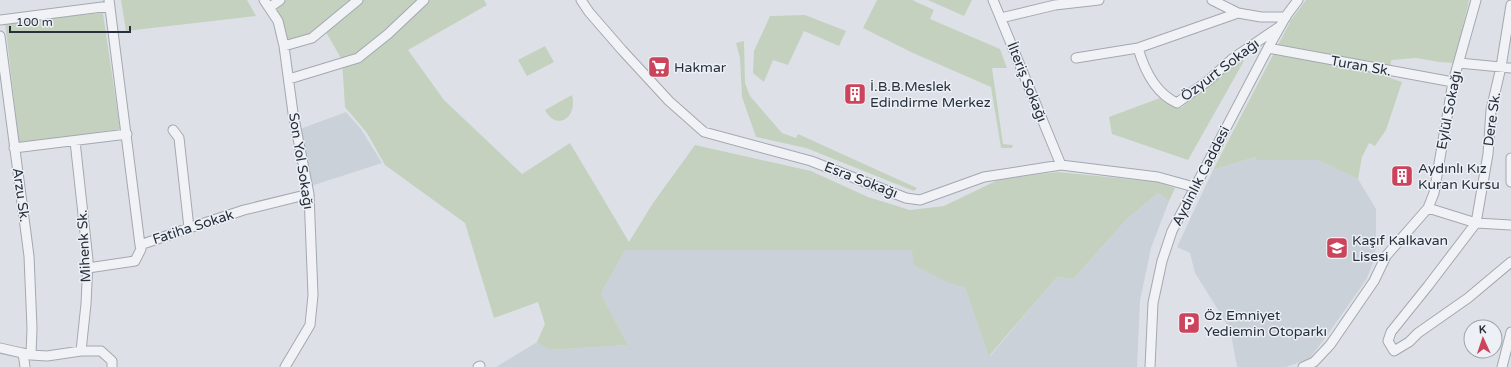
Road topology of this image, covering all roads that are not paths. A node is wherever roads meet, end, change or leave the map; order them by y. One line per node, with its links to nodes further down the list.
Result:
1 (280, 0): 11 (street)
2 (358, 0): 20 (street)
3 (424, 0): 27 (street)
4 (581, 0): 34 (street, Esra Sokağı)
5 (993, 0): 16 (street, İlteriş Sokağı)
6 (1098, 0): 13 (street)
7 (1212, 0): 12 (street)
8 (1298, 0): 18 (street, Aydınlık Caddesi)
9 (1476, 0): 24 (street, Eylül Sokağı)
10 (109, 3): 17 (street); 30 (street)
11 (267, 3): 20 (street, Son Yol Sokağı)
12 (1225, 3): 15 (street)
13 (1050, 4): 16 (street)
14 (1511, 5): 25 (street, Dere Sk.)
15 (1238, 13): 18 (street); 21 (street)
16 (1001, 18): 34 (street, İlteriş Sokağı)
17 (0, 20)
18 (1284, 21): 21 (street, Özyurt Sokağı); 22 (street, Aydınlık Caddesi)
19 (0, 36): 32 (street, Arzu Sk.)
20 (284, 46): 27 (street, Son Yol Sokağı)
21 (1138, 48): 23 (street)
22 (1268, 48): 28 (street, Turan Sk.); 36 (street, Aydınlık Caddesi)
23 (1076, 58)
24 (1459, 62): 25 (street); 28 (street, Eylül Sokağı)
25 (1501, 67): 26 (street); 39 (street, Dere Sk.)
26 (1511, 68)
27 (289, 79): 37 (street, Son Yol Sokağı)
28 (1453, 82): 38 (street, Eylül Sokağı)
29 (173, 130): 41 (street)
30 (127, 134): 31 (street); 42 (street)
31 (75, 142): 32 (street); 44 (street, Mihenk Sk.)
32 (14, 148): 48 (street, Arzu Sk.)
33 (1511, 158): 35 (street)
34 (1061, 165): 36 (street, Esra Sokağı)
35 (1511, 182)
36 (1194, 187): 53 (street, Aydınlık Caddesi)
37 (309, 194): 41 (street, Fatiha Sokak); 52 (street, Son Yol Sokağı)
38 (1428, 208): 39 (street); 54 (street, Eylül Sokağı)
39 (1476, 223): 40 (street); 43 (street, Dere Sk.)
40 (1511, 225)
41 (189, 228): 42 (street, Fatiha Sokak)
42 (140, 245): 44 (street, Fatiha Sokak)
43 (1511, 262)
44 (88, 268): 47 (street, Mihenk Sk.)
45 (1511, 332): 49 (street)
46 (0, 348): 48 (street)
47 (81, 351): 48 (street); 51 (street)
48 (27, 354): 50 (street, Arzu Sk.)
49 (1505, 366)
50 (25, 367)
51 (112, 367)
52 (285, 367)
53 (1150, 367)
54 (1303, 367)

